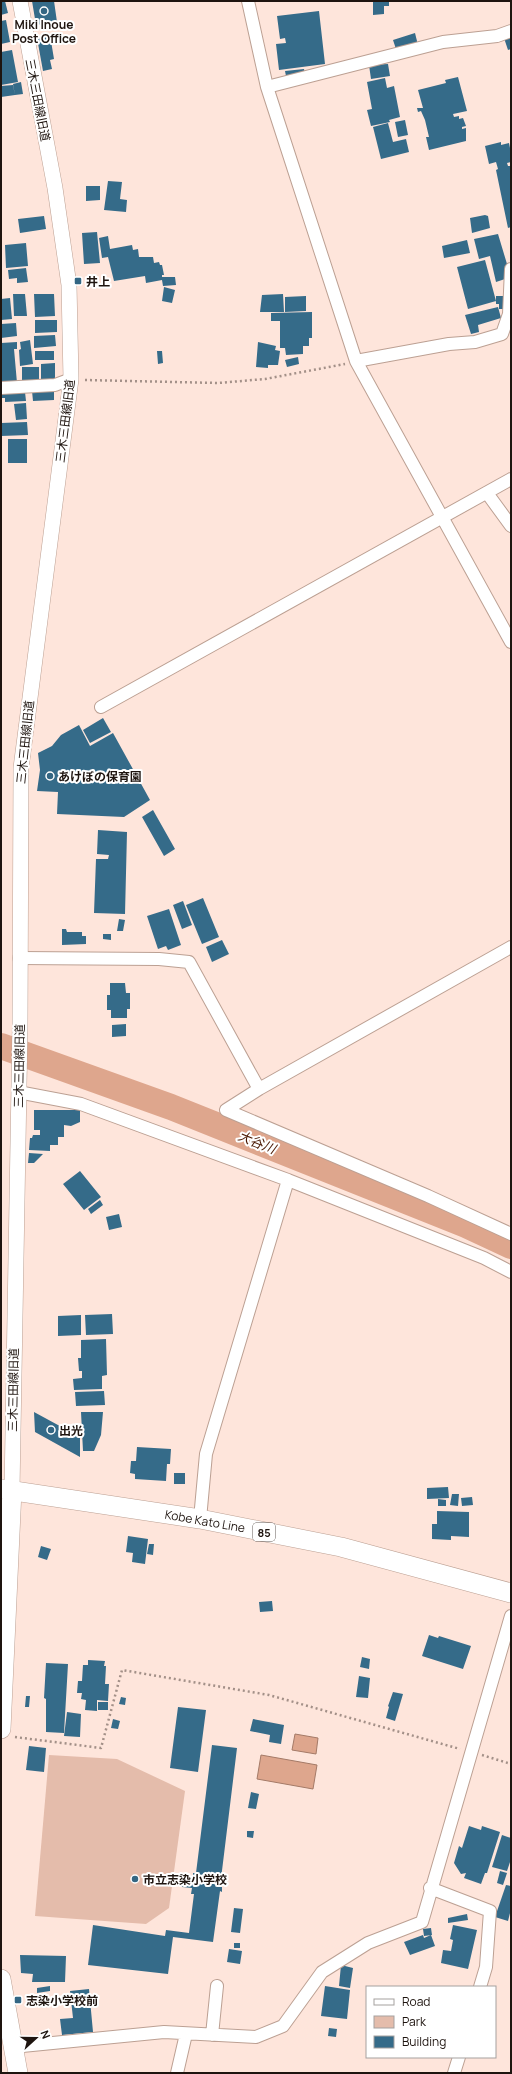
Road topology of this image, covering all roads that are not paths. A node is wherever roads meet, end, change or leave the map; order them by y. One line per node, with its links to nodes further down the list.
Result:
1 (20, 1): 7 (street, 三木三田線旧道)
2 (248, 1): 4 (street)
3 (511, 31): 4 (street)
4 (267, 87): 6 (street)
5 (511, 269): 6 (street)
6 (356, 361): 11 (street)
7 (71, 379): 8 (street); 16 (street, 三木三田線旧道)
8 (1, 388)
9 (511, 479): 10 (street)
10 (487, 493): 11 (street); 12 (street)
11 (442, 516): 13 (street); 14 (street)
12 (511, 526)
13 (511, 642)
14 (101, 707)
15 (511, 947): 17 (street)
16 (19, 958): 17 (street); 18 (street, 三木三田線旧道)
17 (259, 1089): 20 (street)
18 (18, 1092): 19 (street); 22 (street, 三木三田線旧道)
19 (288, 1180): 21 (street); 23 (street)
20 (511, 1234)
21 (511, 1272)
22 (6, 1489): 23 (main road, Kobe Kato Line / 85); 26 (main road)
23 (200, 1519): 24 (main road, Kobe Kato Line / 85)
24 (511, 1594)
25 (511, 1616): 27 (street)
26 (5, 1732)
27 (430, 1888): 30 (street); 32 (street)
28 (1, 1979): 33 (main road)
29 (217, 1986): 32 (street)
30 (480, 1986)
31 (186, 2034): 32 (street); 33 (street); 36 (street)
32 (212, 2035)
33 (12, 2047): 35 (main road)
34 (459, 2058): 37 (street)
35 (18, 2073)
36 (177, 2073)
37 (454, 2073)

